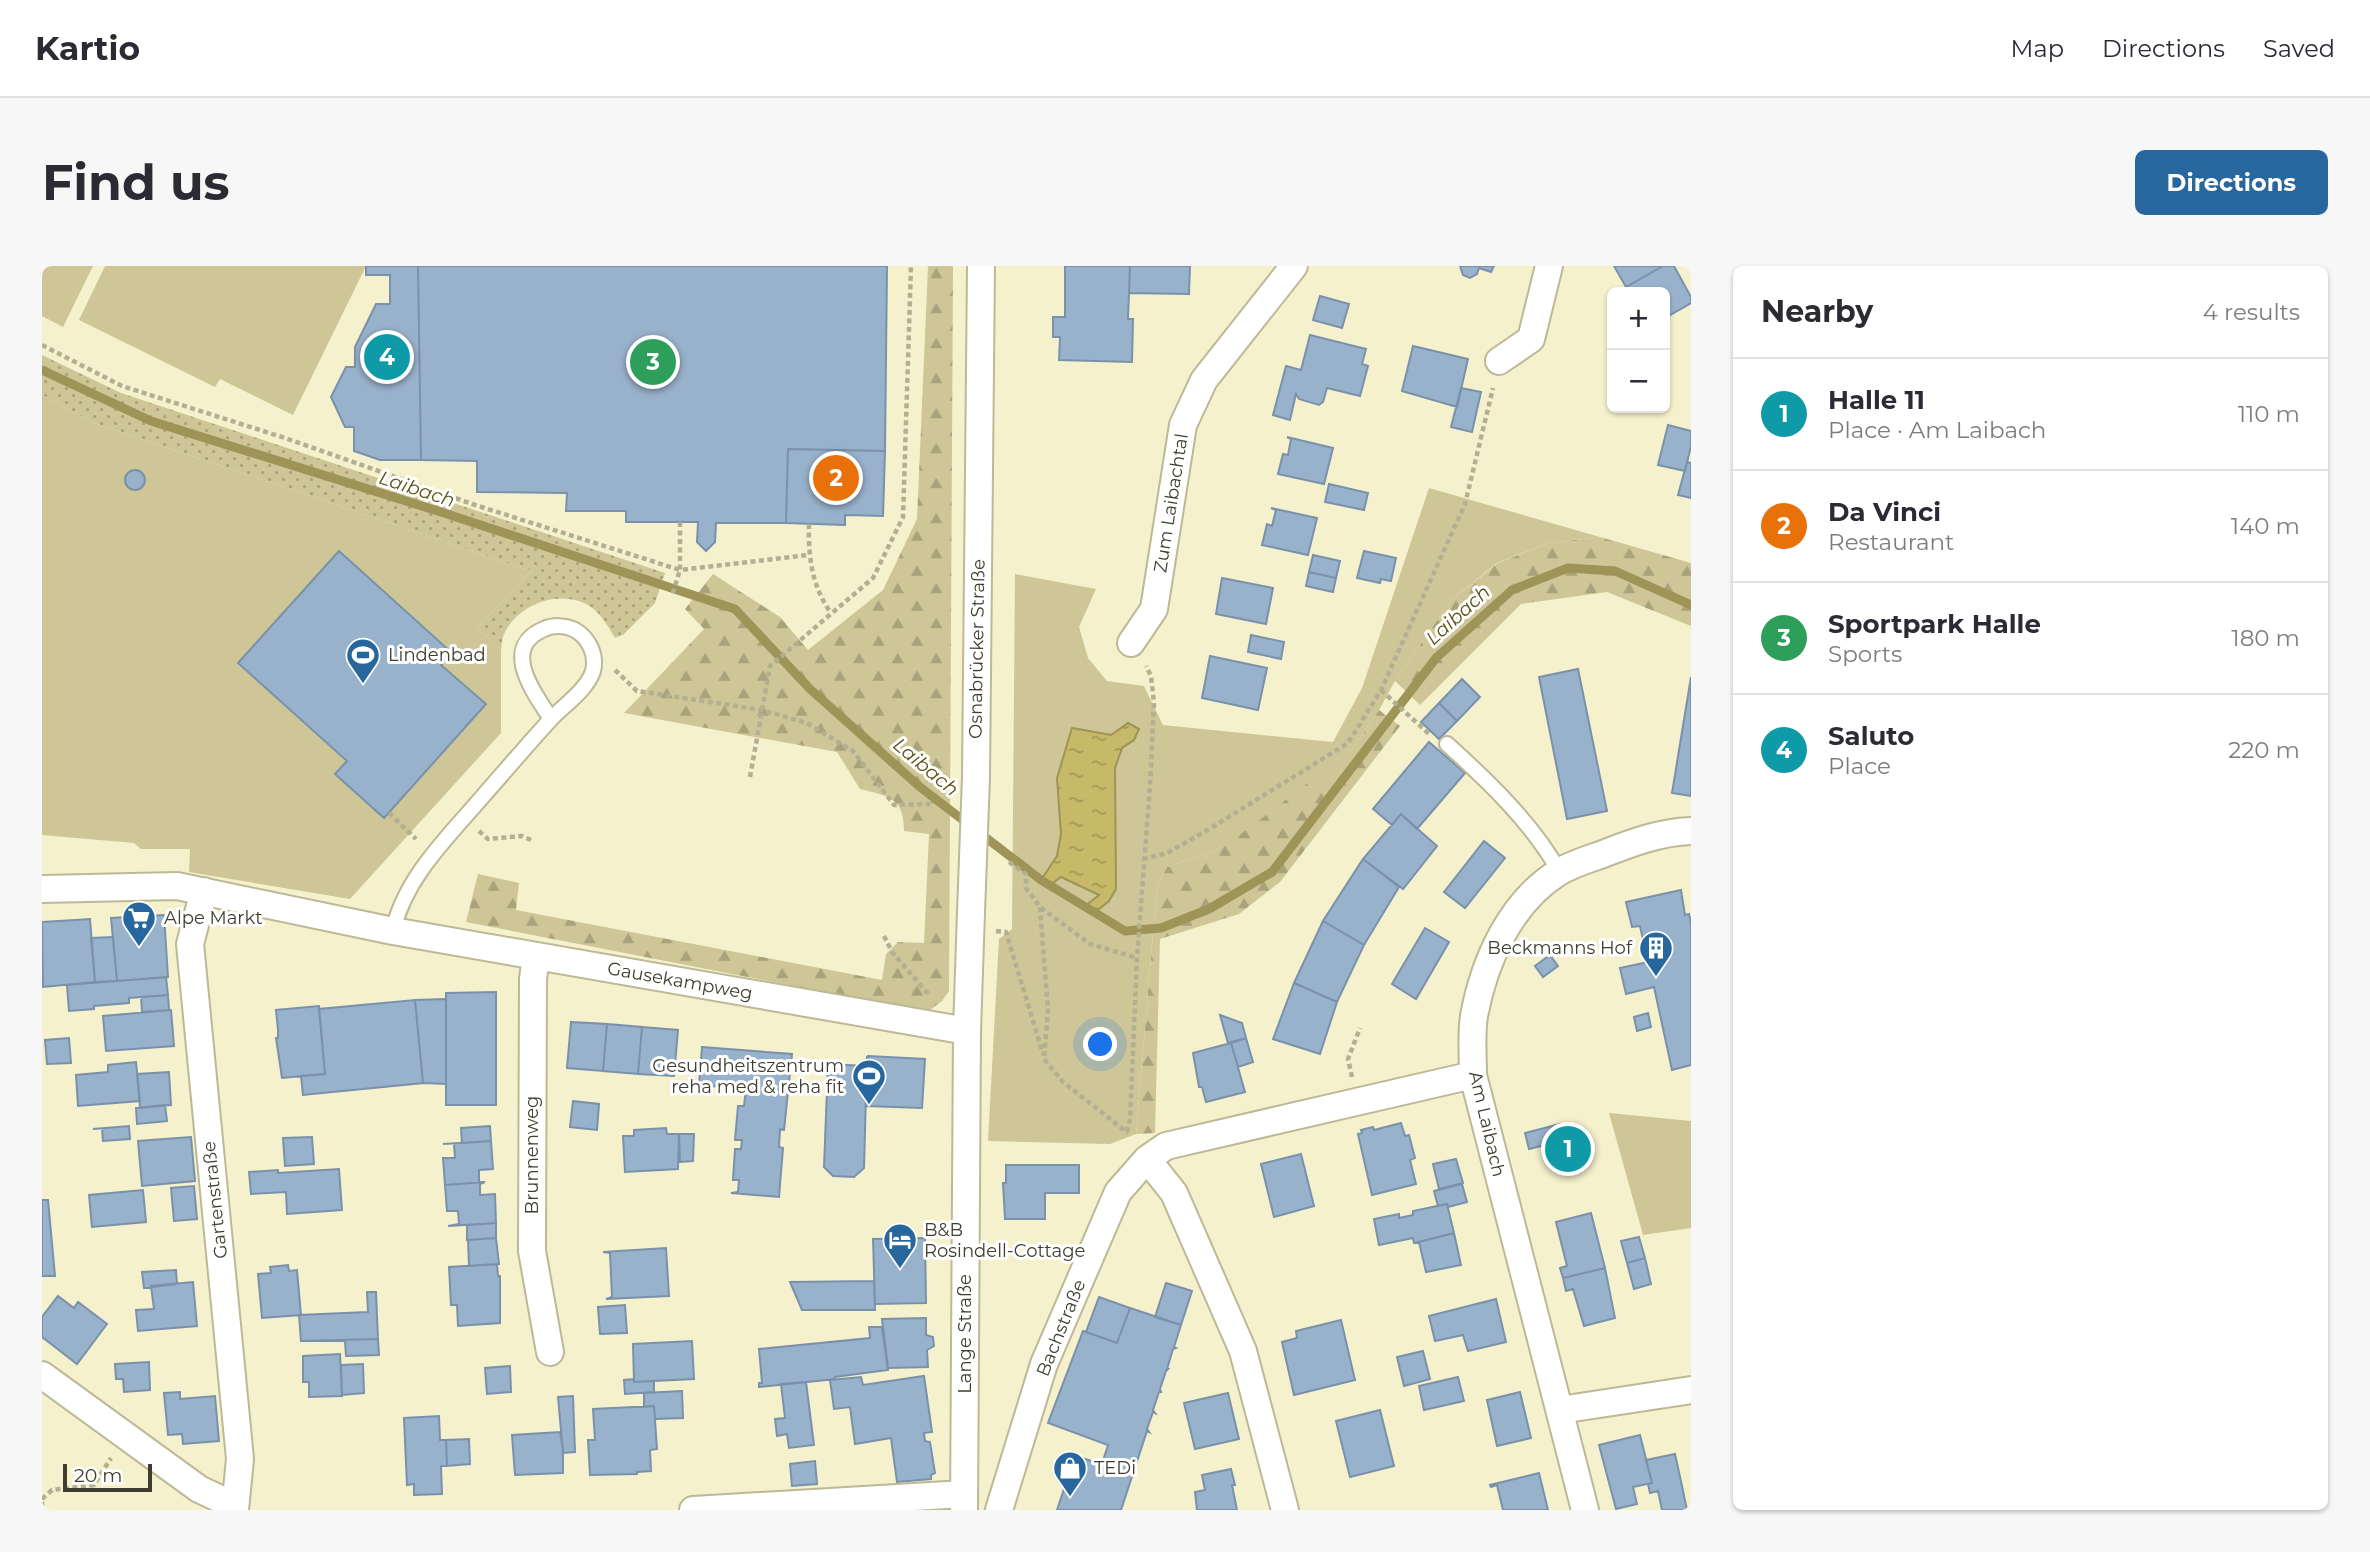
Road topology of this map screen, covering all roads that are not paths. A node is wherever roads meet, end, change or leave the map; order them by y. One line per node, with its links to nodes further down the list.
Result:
1 (981, 266): 14 (street, Osnabrücker Straße, bridge)
2 (1294, 266): 5 (street, Zum Laibachtal)
3 (1549, 266): 4 (street)
4 (1499, 361)
5 (1131, 643)
6 (551, 719): 6 (lane); 12 (lane)
7 (1447, 744): 9 (lane)
8 (1691, 831): 9 (street, Am Laibach)
9 (1559, 871): 15 (street, Am Laibach)
10 (42, 889): 11 (street, Gausekampweg)
11 (204, 891): 12 (street, Gausekampweg); 22 (street, Gartenstraße)
12 (393, 932): 13 (street, Gausekampweg)
13 (536, 956): 14 (street, Gausekampweg); 17 (street, Brunnenweg)
14 (967, 1031): 21 (street, Lange Straße)
15 (1473, 1075): 16 (street, Bachstraße); 20 (street, Am Laibach)
16 (1147, 1159): 24 (street, Bachstraße); 25 (street)
17 (550, 1352)
18 (42, 1375): 22 (street)
19 (1691, 1390): 20 (street)
20 (1560, 1410): 26 (street, Am Laibach)
21 (964, 1502): 23 (street)
22 (235, 1508)
23 (693, 1510)
24 (999, 1510)
25 (1285, 1510)
26 (1584, 1510)

